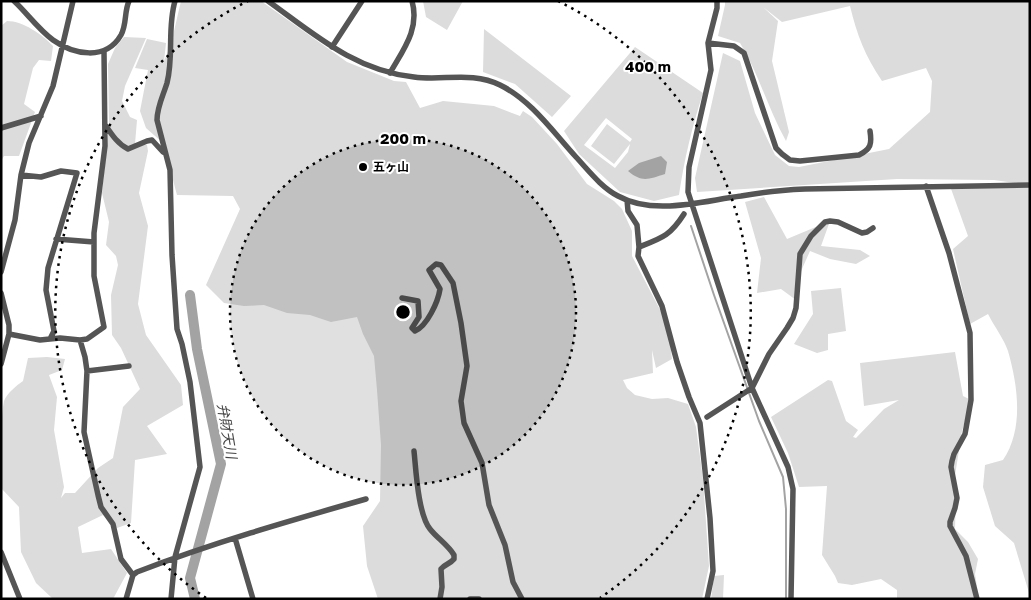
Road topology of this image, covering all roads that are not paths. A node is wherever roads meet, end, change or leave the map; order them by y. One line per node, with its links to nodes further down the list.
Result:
1 (14, 1): 10 (street)
2 (73, 1): 10 (street)
3 (129, 1): 12 (street)
4 (175, 1): 18 (street)
5 (268, 1): 11 (street)
6 (362, 1): 11 (street)
7 (412, 1): 13 (street)
8 (717, 1): 9 (street)
9 (708, 43): 17 (street); 23 (street)
10 (64, 46): 12 (street); 14 (street)
11 (332, 46): 13 (street)
12 (104, 51): 15 (street)
13 (390, 73): 22 (street)
14 (41, 116): 16 (street); 19 (street)
15 (105, 124): 18 (street); 27 (street)
16 (1, 128)
17 (870, 131)
18 (166, 156): 44 (street)
19 (21, 175): 26 (street); 29 (street)
20 (1030, 185): 21 (street)
21 (926, 186): 23 (street); 56 (street)
22 (627, 200): 23 (street); 28 (street)
23 (690, 203): 38 (street)
24 (684, 214): 28 (street)
25 (873, 228): 38 (street)
26 (56, 239): 27 (street); 33 (street)
27 (94, 242): 34 (street)
28 (639, 247): 54 (street)
29 (1, 272)
30 (1, 292): 32 (street)
31 (402, 298): 53 (street)
32 (9, 334): 33 (street); 35 (street)
33 (50, 339): 34 (street)
34 (80, 340): 37 (street)
35 (1, 364)
36 (129, 366): 37 (street)
37 (87, 372): 45 (street)
38 (752, 388): 39 (street); 55 (street)
39 (707, 417)
40 (414, 451): 50 (street)
41 (366, 499): 42 (street)
42 (235, 538): 44 (street); 49 (street)
43 (1, 552): 46 (street)
44 (175, 557): 45 (street); 48 (street)
45 (134, 575): 47 (street)
46 (20, 599)
47 (126, 599)
48 (170, 599)
49 (252, 599)
50 (440, 599)
51 (470, 599): 52 (street)
52 (479, 599)
53 (522, 599)
54 (707, 599)
55 (791, 599)
56 (977, 599)

